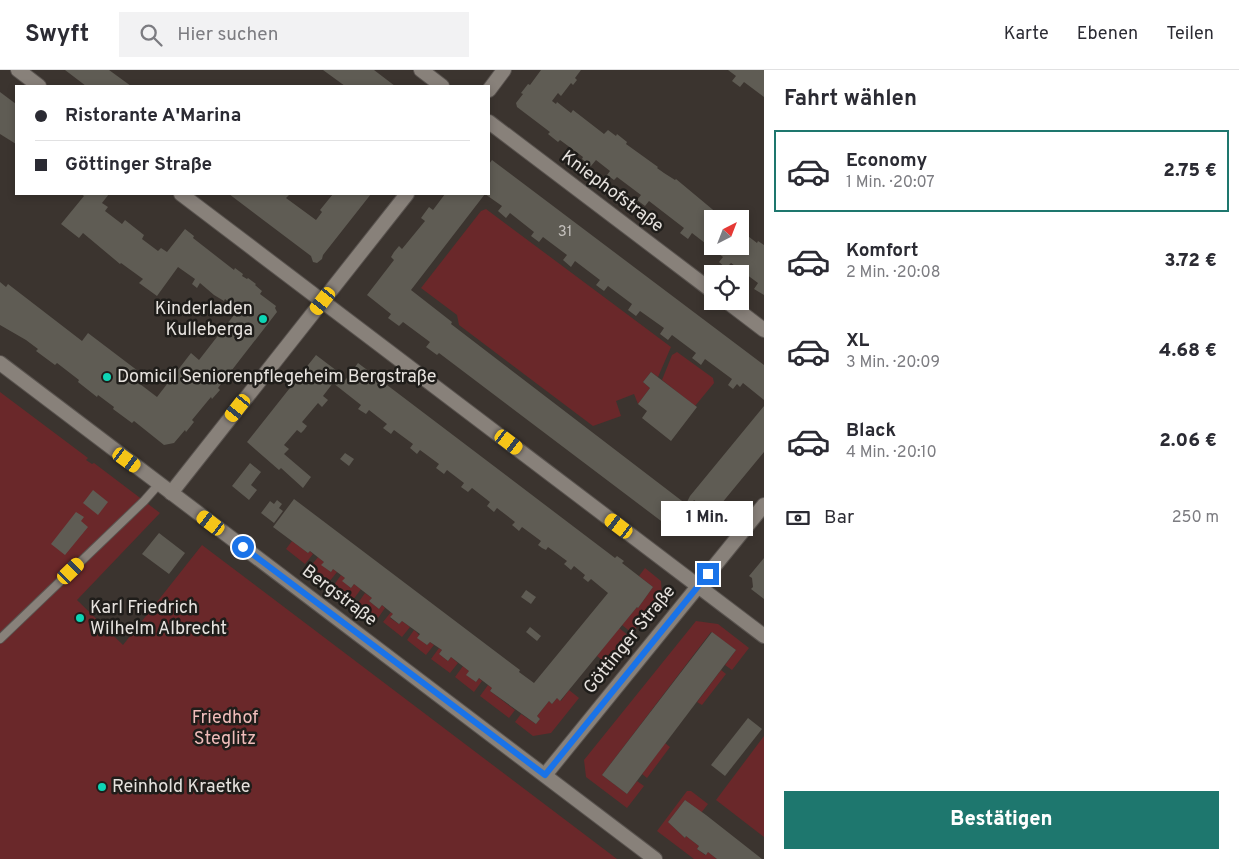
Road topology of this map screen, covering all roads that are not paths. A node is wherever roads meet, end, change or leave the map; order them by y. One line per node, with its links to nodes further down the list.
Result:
1 (18, 70): 4 (street)
2 (421, 70): 5 (street)
3 (504, 70): 6 (street)
4 (38, 85)
5 (441, 85)
6 (490, 89)
7 (490, 123): 10 (street, Kniephofstraße)
8 (182, 195): 11 (street)
9 (406, 195): 11 (street)
10 (704, 285)
11 (323, 301): 16 (street); 18 (street)
12 (738, 310): 13 (street)
13 (764, 330)
14 (0, 363): 15 (street, Bergstraße)
15 (159, 484): 16 (street, Bergstraße); 20 (lane)
16 (171, 493): 21 (street, Bergstraße)
17 (764, 505): 18 (street, Göttinger Straße)
18 (698, 586): 19 (street); 21 (street, Göttinger Straße)
19 (764, 636)
20 (0, 639)
21 (545, 775): 22 (street, Bergstraße)
22 (655, 859)

